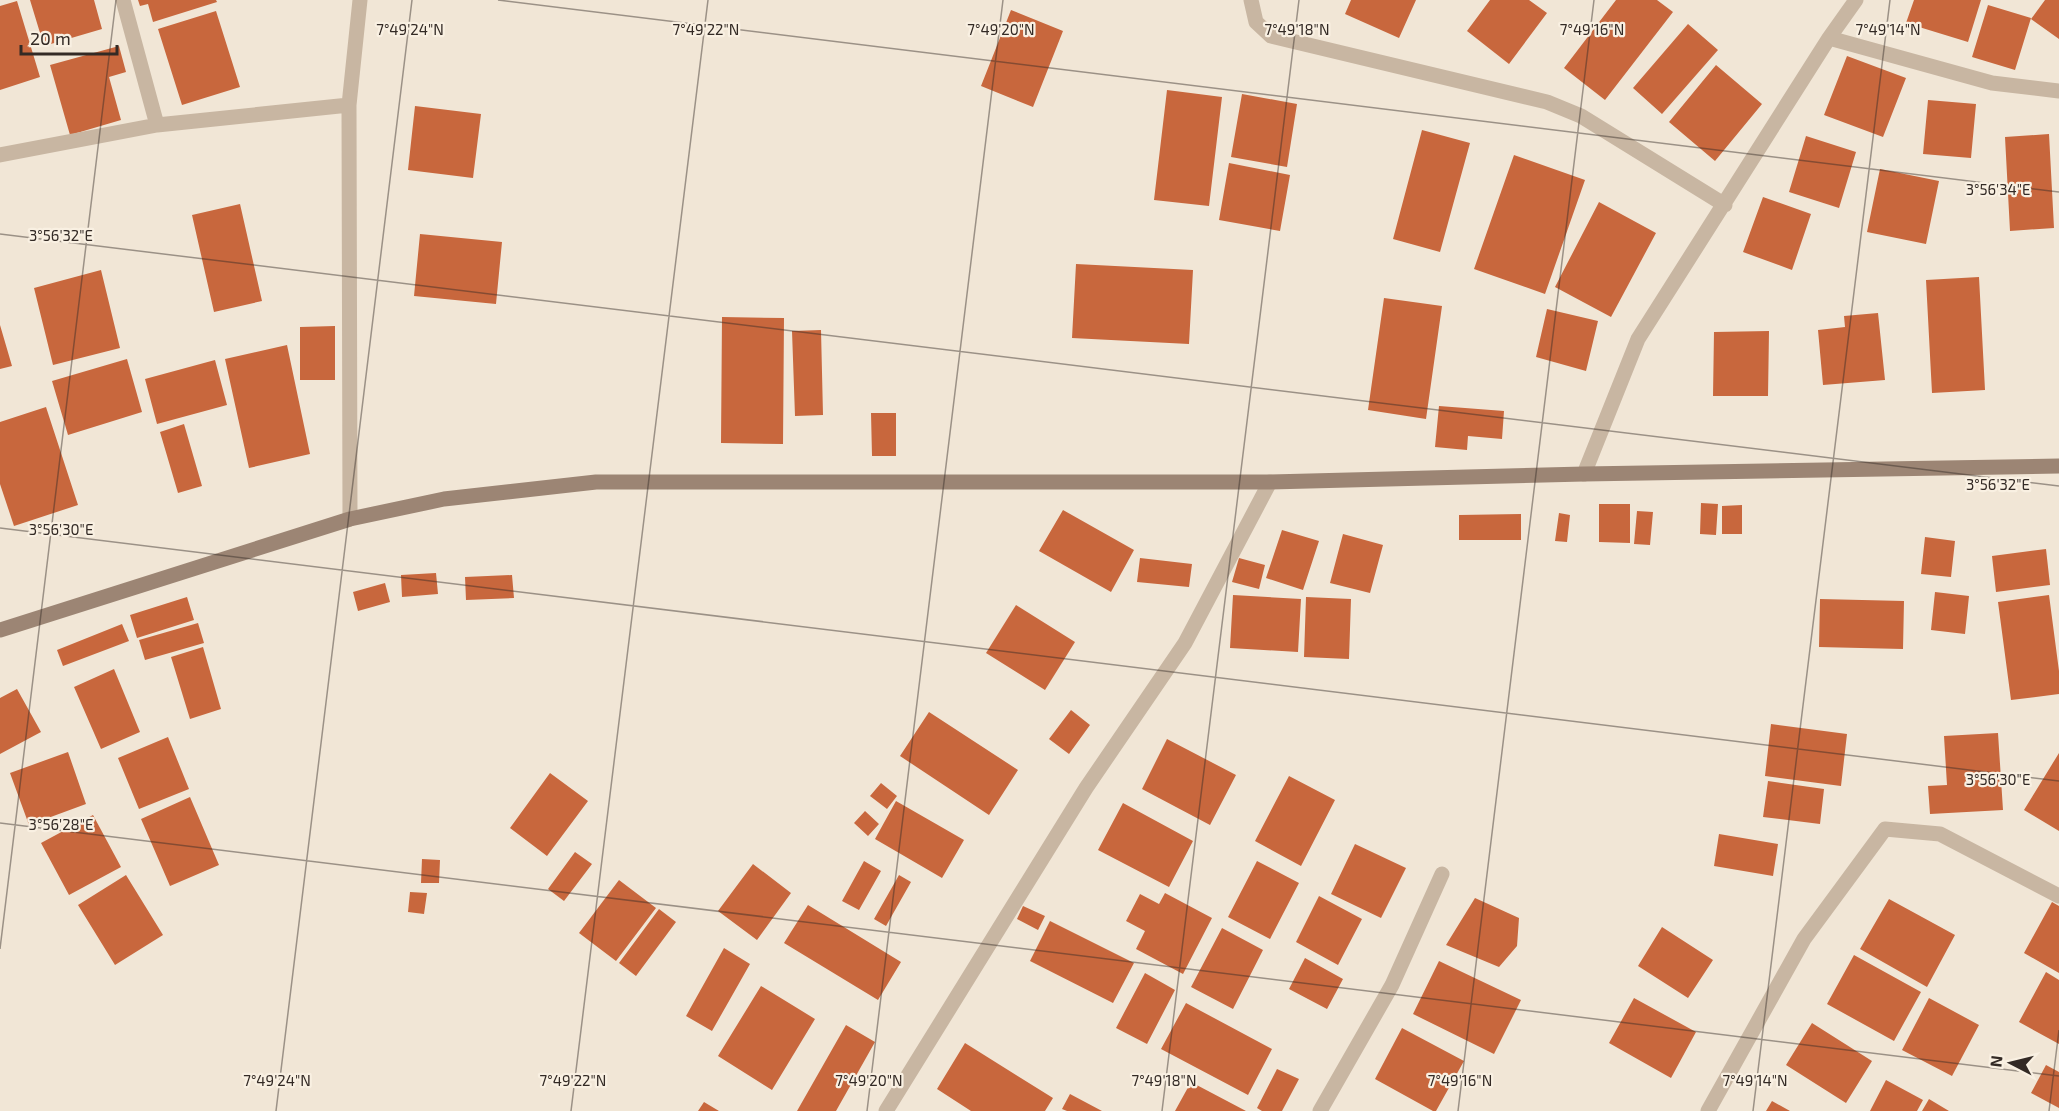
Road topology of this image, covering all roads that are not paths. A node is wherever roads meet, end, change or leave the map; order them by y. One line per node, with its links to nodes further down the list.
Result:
1 (123, 0): 8 (street)
2 (360, 0): 7 (street)
3 (1251, 0): 10 (street)
4 (1857, 0): 5 (street)
5 (1829, 38): 6 (street); 10 (street)
6 (2059, 91)
7 (349, 105): 8 (street); 14 (street)
8 (157, 124): 9 (street)
9 (0, 155)
10 (1725, 205): 12 (street)
11 (2059, 466): 12 (main road)
12 (1584, 474): 13 (main road)
13 (1270, 482): 14 (main road); 18 (street)
14 (350, 519): 15 (main road)
15 (0, 630)
16 (1442, 874): 19 (street)
17 (2059, 896): 20 (street)
18 (886, 1111)
19 (1320, 1111)
20 (1708, 1111)

